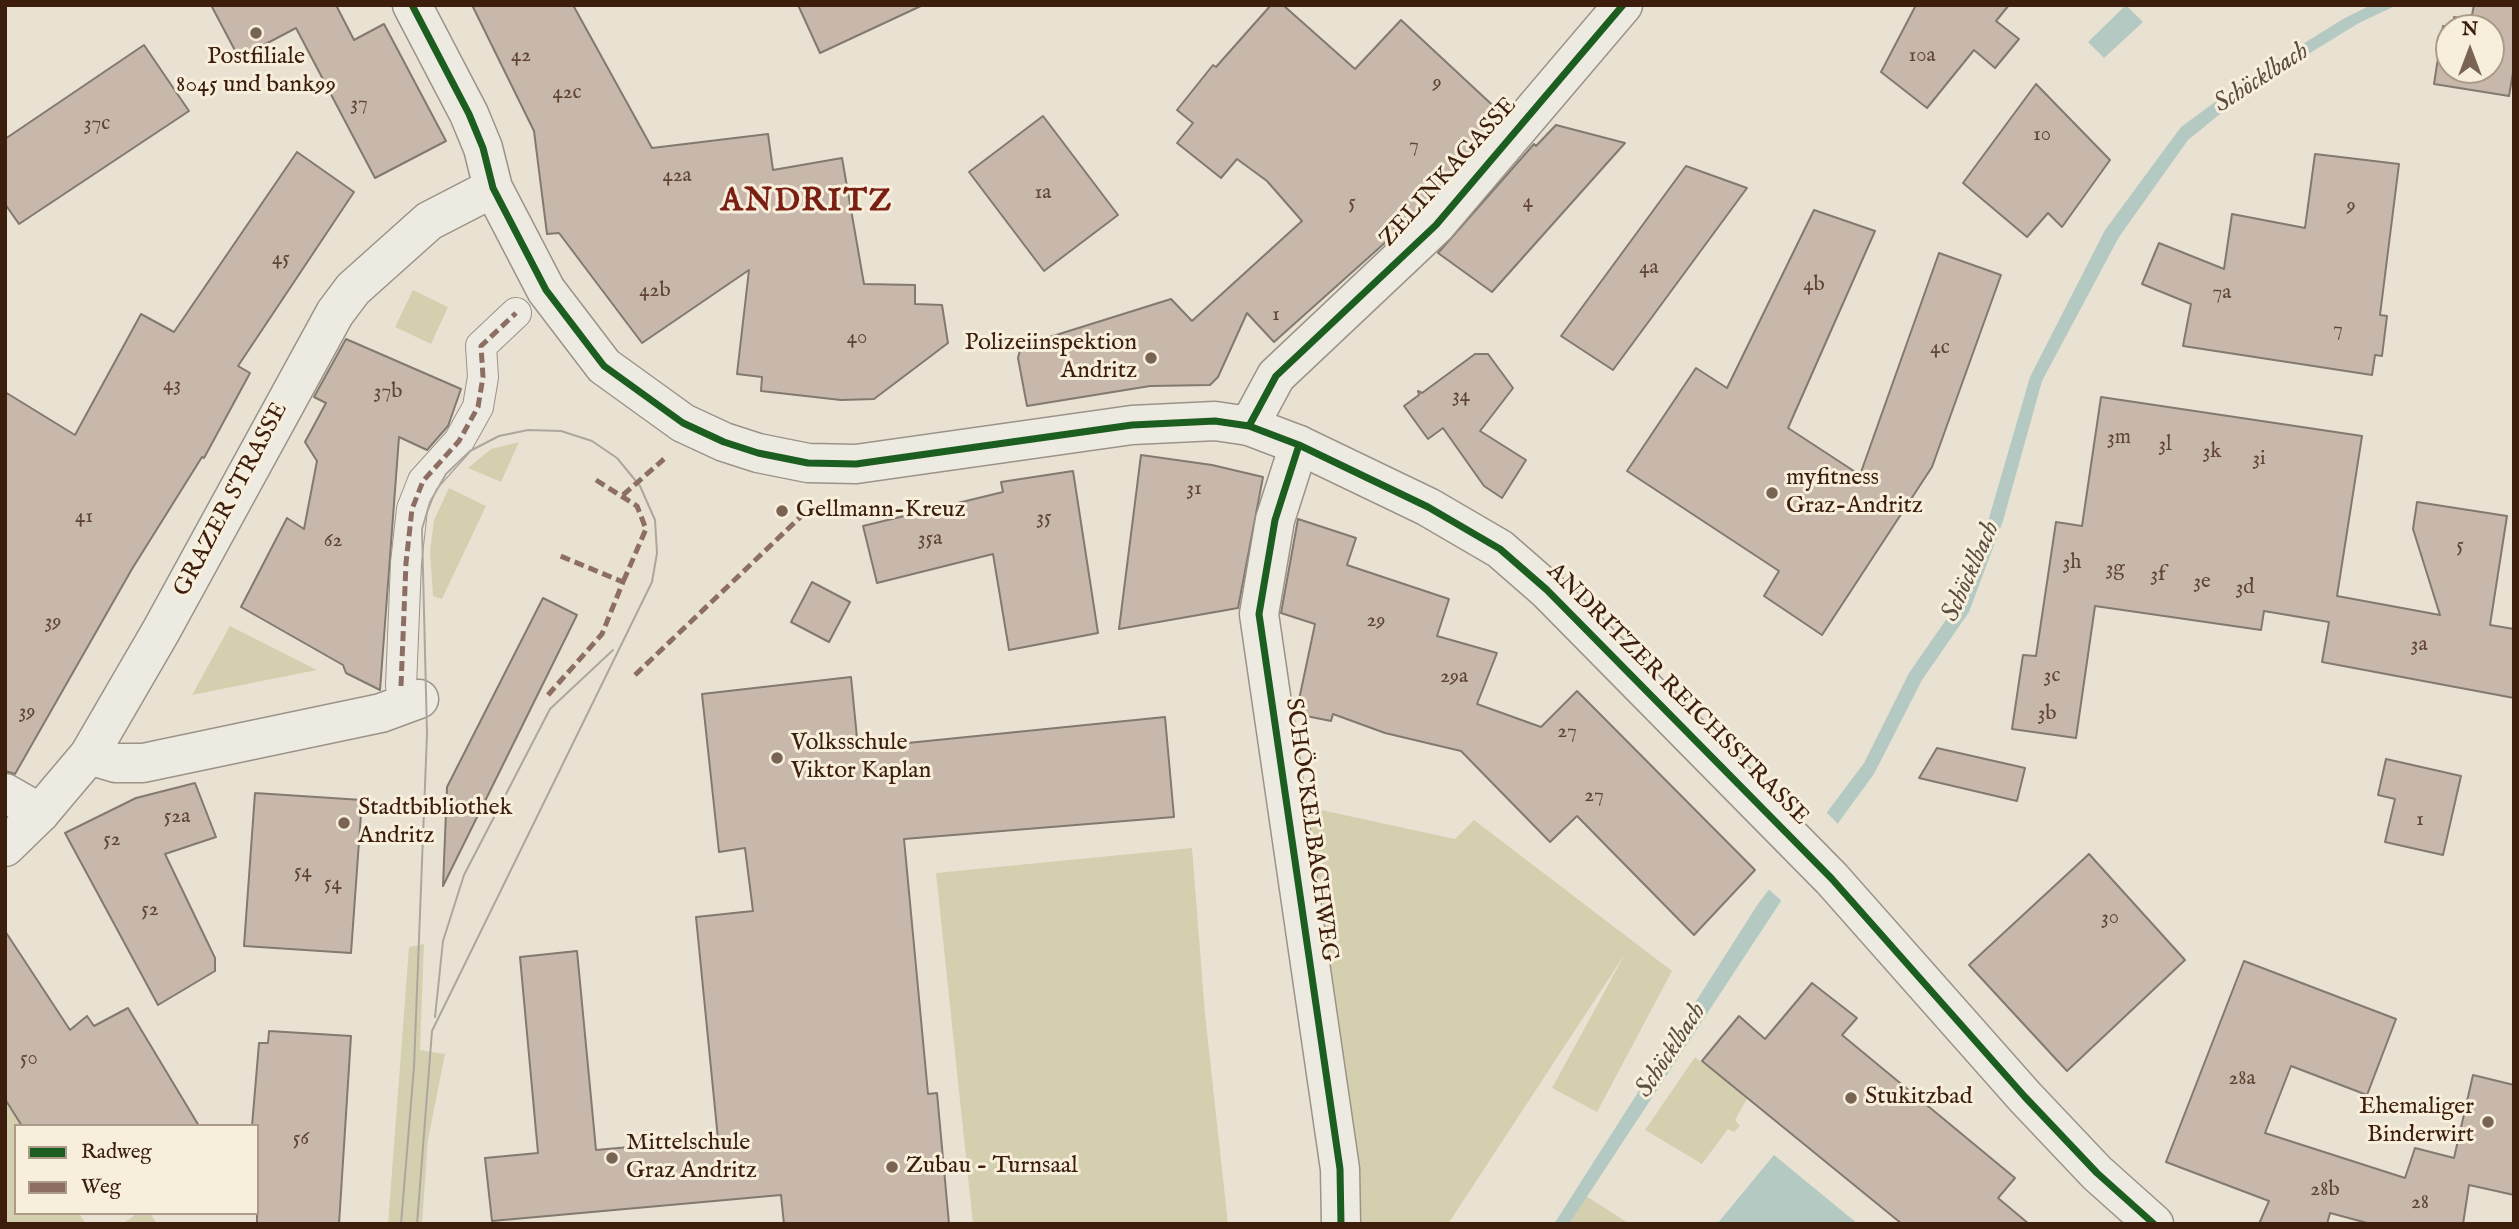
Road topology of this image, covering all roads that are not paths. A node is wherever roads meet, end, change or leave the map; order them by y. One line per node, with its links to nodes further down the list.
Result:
1 (412, 5): 3 (street, ANDRITZER REICHSSTRASSE)
2 (1623, 5): 5 (street, ZELINKAGASSE)
3 (493, 188): 5 (street, ANDRITZER REICHSSTRASSE); 8 (street, GRAZER STRASSE)
4 (516, 313): 7 (street)
5 (1249, 426): 6 (street, ANDRITZER REICHSSTRASSE)
6 (1299, 445): 12 (street, SCHÖCKELBACHWEG); 13 (street, ANDRITZER REICHSSTRASSE)
7 (410, 692): 8 (street)
8 (89, 755): 10 (street, GRAZER STRASSE)
9 (5, 793): 10 (street)
10 (40, 813): 11 (street, GRAZER STRASSE)
11 (5, 847)
12 (1341, 1224)
13 (2154, 1224)

